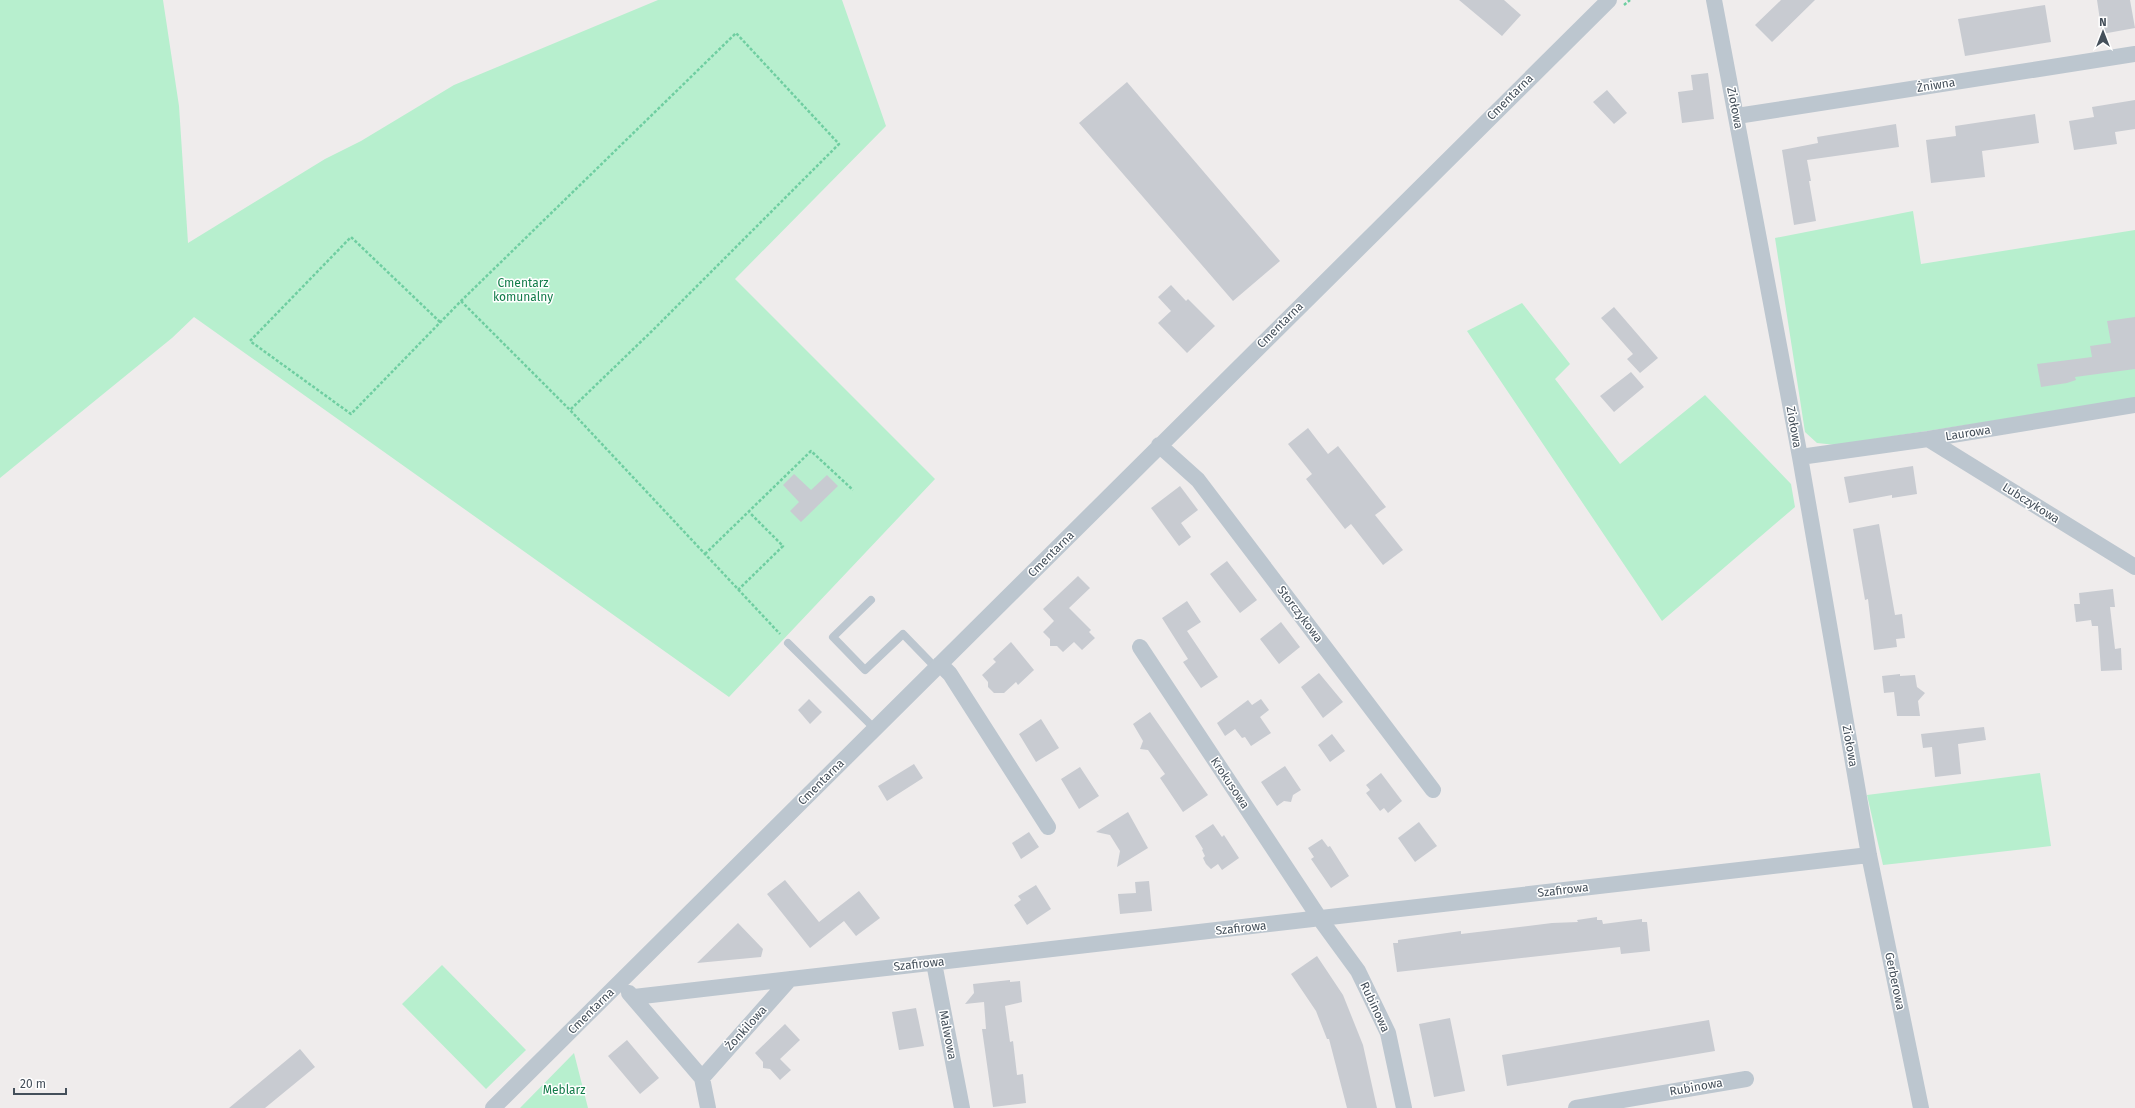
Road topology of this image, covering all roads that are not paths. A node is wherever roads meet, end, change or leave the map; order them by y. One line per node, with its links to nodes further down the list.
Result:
1 (1609, 0): 7 (street, Cmentarna)
2 (1714, 0): 4 (street, Ziołowa)
3 (2135, 54): 4 (street, Żniwna)
4 (1737, 116): 8 (street, Ziołowa)
5 (2135, 405): 6 (street, Laurowa)
6 (1928, 439): 8 (street, Laurowa); 9 (street, Lubczykowa)
7 (1159, 445): 13 (street, Cmentarna); 15 (street, Storczykowa)
8 (1800, 457): 17 (street, Ziołowa)
9 (2135, 567)
10 (870, 600): 13 (lane)
11 (788, 643): 14 (lane)
12 (1140, 647): 18 (street, Krokusowa)
13 (938, 666): 14 (street, Cmentarna); 16 (street)
14 (875, 729): 21 (street, Cmentarna)
15 (1433, 790)
16 (1048, 827)
17 (1869, 855): 18 (street, Szafirowa); 30 (street, Gerberowa)
18 (1320, 919): 19 (street, Szafirowa); 28 (street, Rubinowa)
19 (934, 962): 20 (street, Szafirowa); 27 (street, Malwowa)
20 (790, 979): 22 (street, Szafirowa); 23 (street, Żonkilowa)
21 (618, 983): 22 (street); 25 (street, Cmentarna)
22 (634, 997): 23 (street)
23 (702, 1078): 26 (street)
24 (1746, 1079): 29 (street, Rubinowa)
25 (493, 1108)
26 (708, 1108)
27 (962, 1108)
28 (1404, 1108)
29 (1576, 1108)
30 (1921, 1108)

